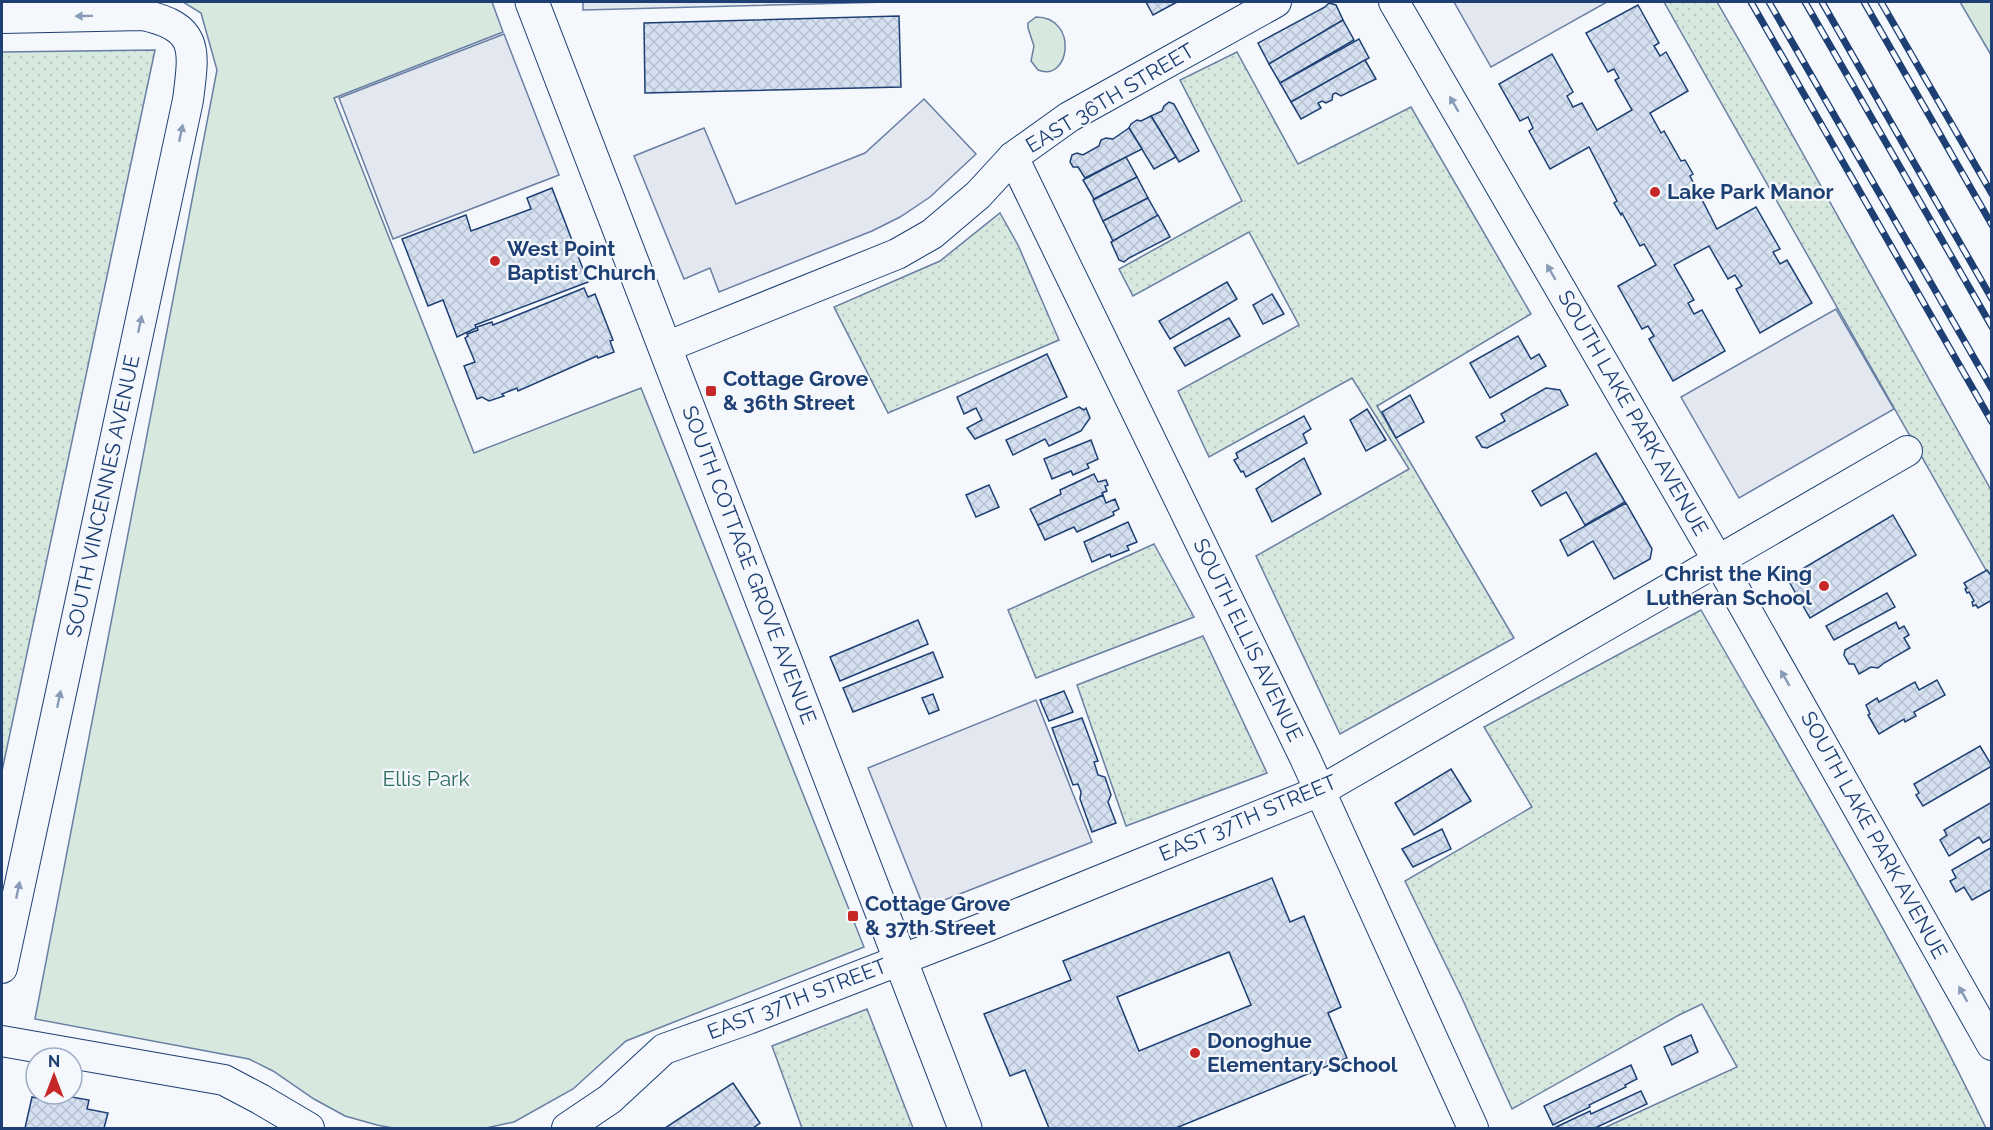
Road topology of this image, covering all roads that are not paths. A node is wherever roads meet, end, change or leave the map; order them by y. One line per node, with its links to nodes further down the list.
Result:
1 (532, 2): 6 (main road, SOUTH COTTAGE GROVE AVENUE)
2 (1276, 2): 5 (street, EAST 36TH STREET)
3 (1394, 2): 8 (street, SOUTH LAKE PARK AVENUE, one-way to 3)
4 (2, 18): 11 (street, SOUTH VINCENNES AVENUE, one-way to 4)
5 (1013, 157): 6 (street, EAST 36TH STREET); 9 (street, SOUTH ELLIS AVENUE)
6 (666, 346): 10 (main road, SOUTH COTTAGE GROVE AVENUE)
7 (1907, 452): 8 (street, EAST 37TH STREET)
8 (1718, 560): 9 (street, EAST 37TH STREET); 13 (street, SOUTH LAKE PARK AVENUE, one-way to 8)
9 (1320, 791): 10 (street, EAST 37TH STREET); 17 (street, SOUTH ELLIS AVENUE)
10 (900, 959): 15 (street, EAST 37TH STREET); 16 (main road, SOUTH COTTAGE GROVE AVENUE)
11 (2, 968)
12 (2, 1041): 14 (street)
13 (1992, 1045)
14 (309, 1128)
15 (567, 1128)
16 (965, 1128)
17 (1473, 1128)

